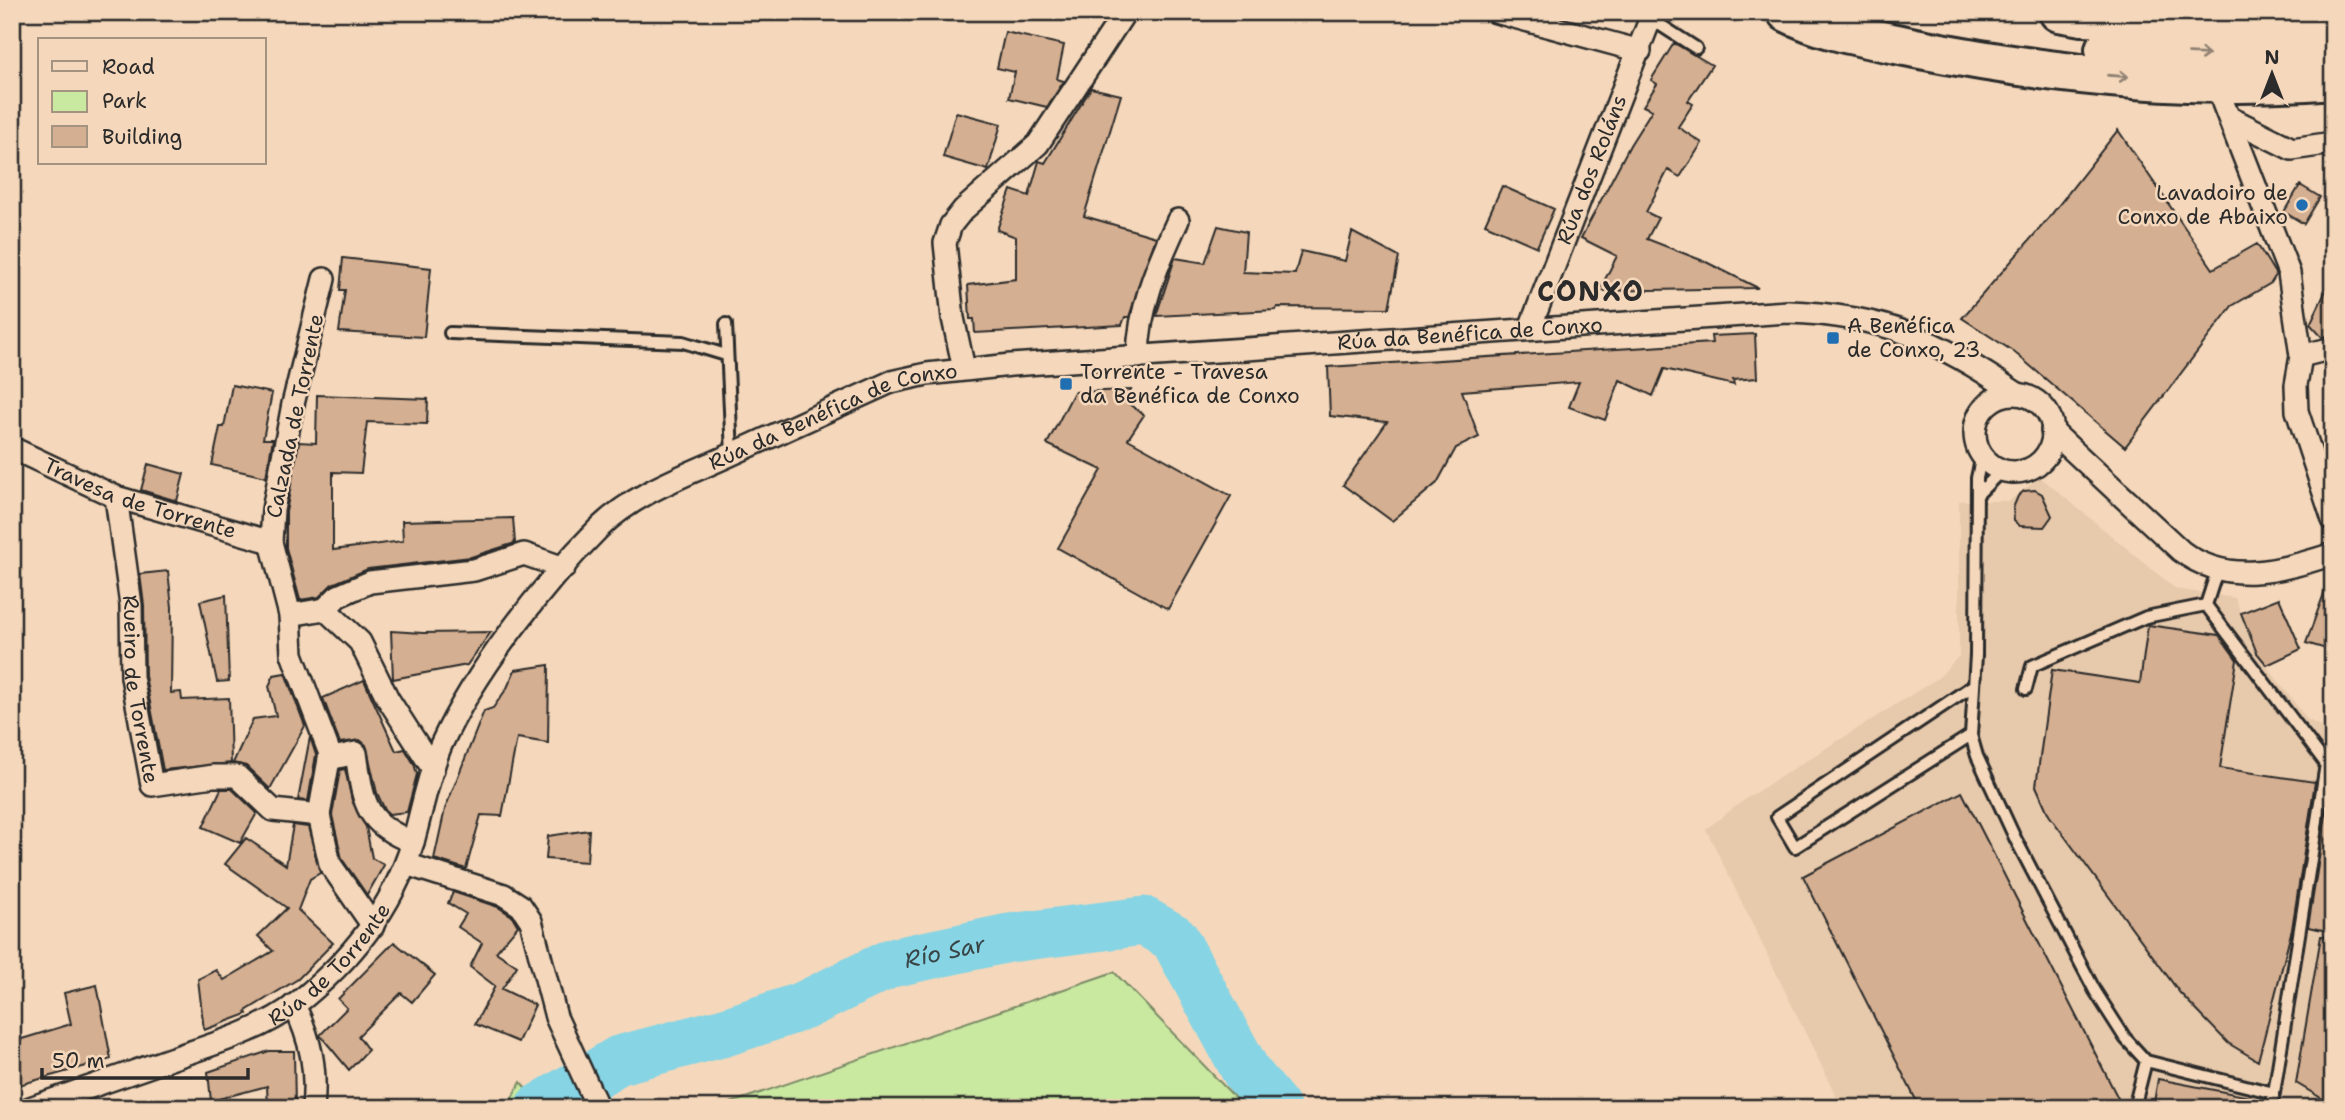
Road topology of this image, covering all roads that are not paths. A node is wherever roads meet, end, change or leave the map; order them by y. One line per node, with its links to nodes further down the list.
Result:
1 (1125, 12): 23 (street)
2 (1496, 12): 10 (street)
3 (1787, 12): 11 (highway, one-way to 11)
4 (1865, 12): 9 (highway, one-way to 9)
5 (2059, 12): 7 (highway)
6 (1652, 16): 8 (lane); 10 (street, Rúa dos Roláns)
7 (2333, 17)
8 (1696, 48)
9 (2333, 50)
10 (1640, 51): 16 (street, Rúa dos Roláns)
11 (2333, 79)
12 (2333, 143): 20 (street)
13 (1178, 220): 21 (street)
14 (324, 279): 36 (street, Calzada de Torrente)
15 (726, 324): 19 (lane)
16 (1530, 328): 21 (street, Rúa da Benéfica de Conxo); 22 (street, Rúa da Benéfica de Conxo)
17 (450, 333): 19 (lane)
18 (2333, 348): 20 (street)
19 (726, 355): 28 (lane)
20 (2301, 356): 35 (street)
21 (1138, 357): 23 (street, Rúa da Benéfica de Conxo)
22 (1963, 358): 24 (street, Rúa da Benéfica de Conxo); 25 (street)
23 (964, 369): 28 (street, Rúa da Benéfica de Conxo)
24 (2016, 393): 25 (street); 26 (street, Rúa da Benéfica de Conxo)
25 (1985, 406): 29 (street)
26 (2053, 431): 30 (street); 31 (street, Rúa da Benéfica de Conxo)
27 (12, 448): 34 (street, Travesa de Torrente)
28 (732, 454): 38 (street, Rúa da Benéfica de Conxo)
29 (1982, 455): 32 (street); 33 (lane)
30 (2035, 465): 31 (street); 32 (street)
31 (2087, 467): 39 (street, Rúa da Benéfica de Conxo)
32 (2003, 470): 33 (lane)
33 (1977, 495): 43 (lane)
34 (116, 497): 36 (street, Travesa de Torrente); 48 (street, Rueiro de Torrente)
35 (2333, 520)
36 (271, 542): 42 (street, Calzada de Torrente)
37 (2333, 554): 39 (street, Rúa da Benéfica de Conxo)
38 (564, 568): 41 (street); 47 (street, Rúa de Torrente)
39 (2217, 571): 40 (lane)
40 (2206, 605): 44 (lane); 54 (lane)
41 (325, 608): 42 (street); 47 (street)
42 (290, 615): 46 (street, Calzada de Torrente)
43 (1974, 685): 45 (lane); 45 (lane)
44 (2026, 689)
45 (1971, 735): 53 (lane)
46 (329, 759): 48 (street); 49 (street)
47 (433, 769): 49 (street, Rúa de Torrente)
48 (319, 815): 51 (street)
49 (413, 842): 50 (street, Rúa de Torrente)
50 (406, 864): 51 (street, Rúa de Torrente); 55 (street)
51 (373, 926): 52 (street, Rúa de Torrente)
52 (294, 1005): 56 (street, Rúa de Torrente); 57 (street)
53 (2146, 1061): 54 (lane); 58 (lane)
54 (2274, 1093): 59 (lane)
55 (596, 1103)
56 (30, 1108)
57 (313, 1108)
58 (2134, 1108)
59 (2270, 1108)

